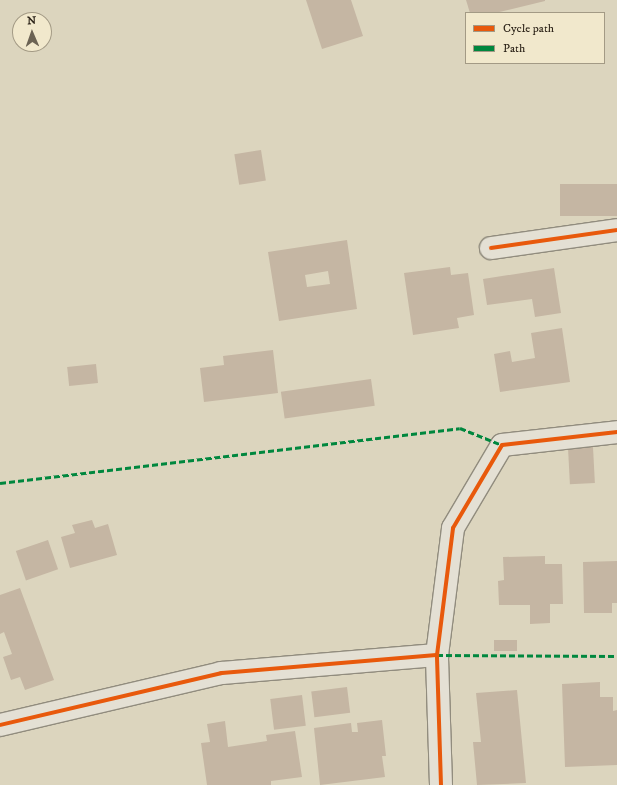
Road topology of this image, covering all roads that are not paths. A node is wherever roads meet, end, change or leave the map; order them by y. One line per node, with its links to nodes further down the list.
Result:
1 (617, 230): 2 (street)
2 (491, 248)
3 (617, 432): 4 (street)
4 (437, 655): 5 (street); 6 (street)
5 (0, 725)
6 (441, 785)

